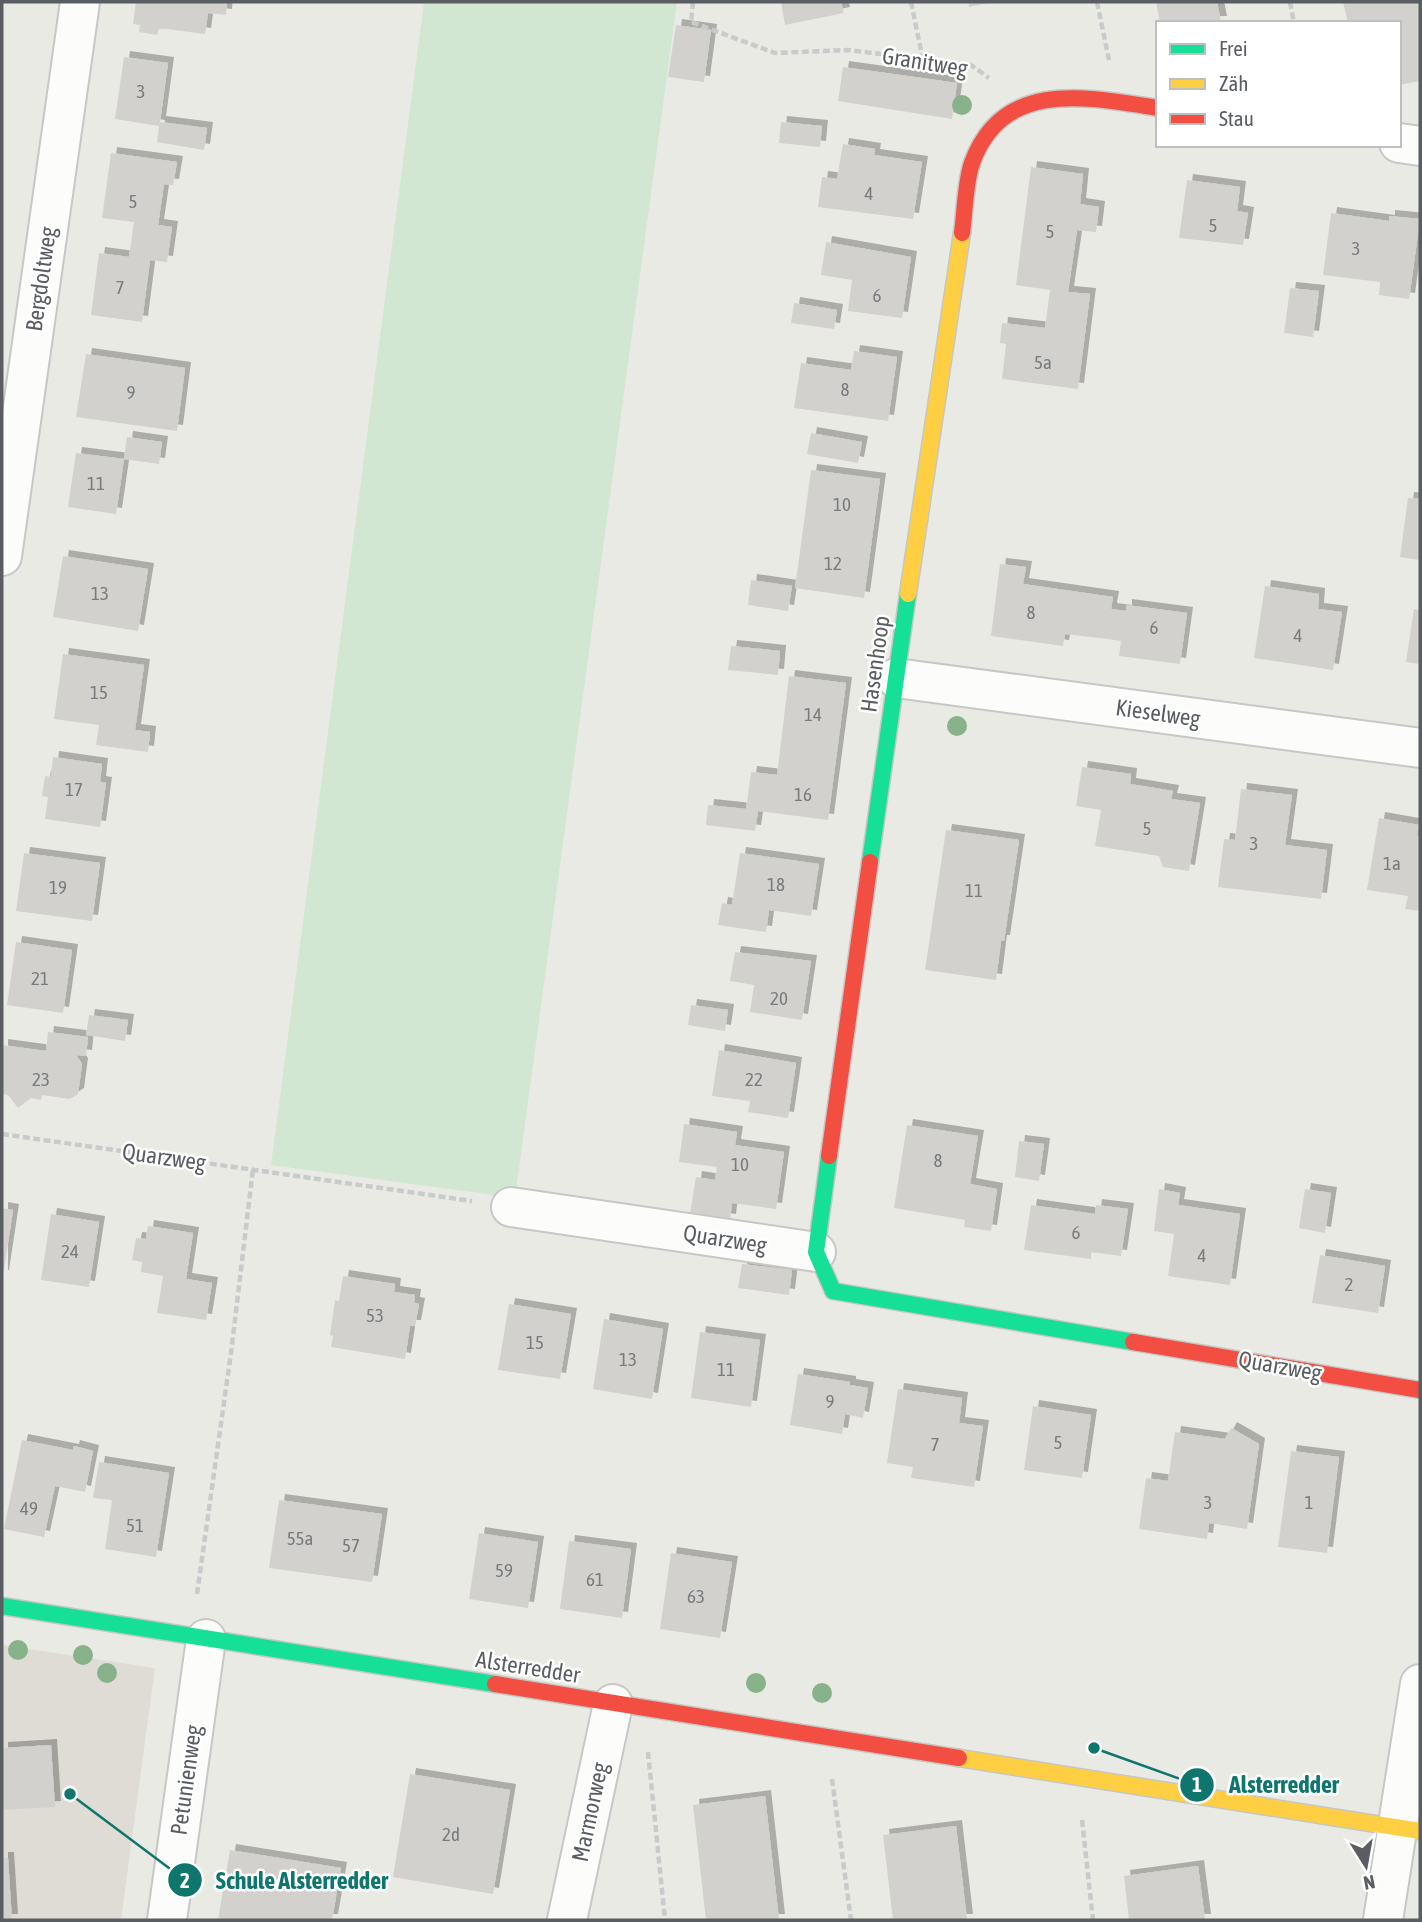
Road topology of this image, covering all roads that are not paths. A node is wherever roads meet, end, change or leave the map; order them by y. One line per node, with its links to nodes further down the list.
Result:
1 (80, 2): 5 (street, Bergdoltweg)
2 (1156, 108): 6 (street, Hasenhoop)
3 (1401, 143): 4 (street)
4 (1420, 146)
5 (2, 556)
6 (896, 678): 7 (street, Kieselweg); 9 (street, Hasenhoop)
7 (1420, 748)
8 (511, 1207): 9 (street, Quarzweg)
9 (816, 1252): 10 (street, Quarzweg)
10 (1420, 1390)
11 (2, 1606): 12 (street, Alsterredder)
12 (198, 1638): 14 (street, Alsterredder); 16 (street, Petunienweg)
13 (1420, 1684): 15 (street)
14 (629, 1706): 15 (street, Alsterredder); 17 (street, Marmorweg)
15 (1409, 1829): 18 (street)
16 (167, 1920)
17 (567, 1920)
18 (1383, 1920)

